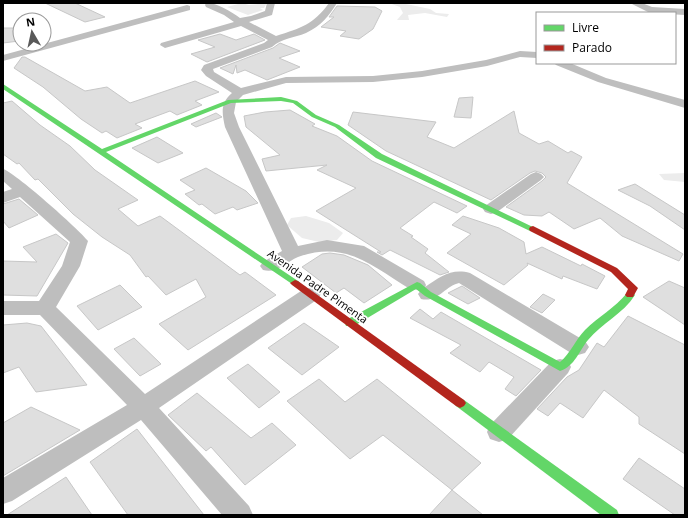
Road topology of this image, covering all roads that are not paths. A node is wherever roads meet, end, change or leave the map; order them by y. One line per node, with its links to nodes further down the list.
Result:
1 (272, 3): 6 (street)
2 (332, 3): 7 (street)
3 (634, 3): 5 (street)
4 (195, 6): 6 (street); 8 (street); 11 (street)
5 (685, 12)
6 (237, 21): 7 (street); 9 (street)
7 (275, 39): 14 (street)
8 (52, 40)
9 (165, 45)
10 (536, 55): 14 (street)
11 (3, 58)
12 (562, 64): 15 (street)
13 (3, 86): 16 (street, Avenida Padre Pimenta)
14 (234, 96): 16 (street); 21 (street); 22 (street)
15 (685, 104)
16 (101, 152): 23 (street, Avenida Padre Pimenta)
17 (3, 173): 19 (street)
18 (536, 177): 21 (street)
19 (23, 190): 20 (street); 27 (street)
20 (3, 198)
21 (491, 209): 29 (street)
22 (292, 254): 23 (street); 24 (street)
23 (269, 266): 25 (street, Avenida Padre Pimenta)
24 (423, 290): 28 (street); 29 (street); 30 (street)
25 (311, 294): 28 (street, Avenida Padre Pimenta); 31 (street)
26 (3, 308): 27 (street)
27 (45, 308): 31 (street)
28 (350, 322): 32 (street, Avenida Padre Pimenta)
29 (578, 347): 30 (street)
30 (560, 367): 32 (street)
31 (143, 407): 33 (street); 34 (street)
32 (499, 432): 35 (street, Avenida Padre Pimenta)
33 (3, 492)
34 (239, 515)
35 (612, 515)

